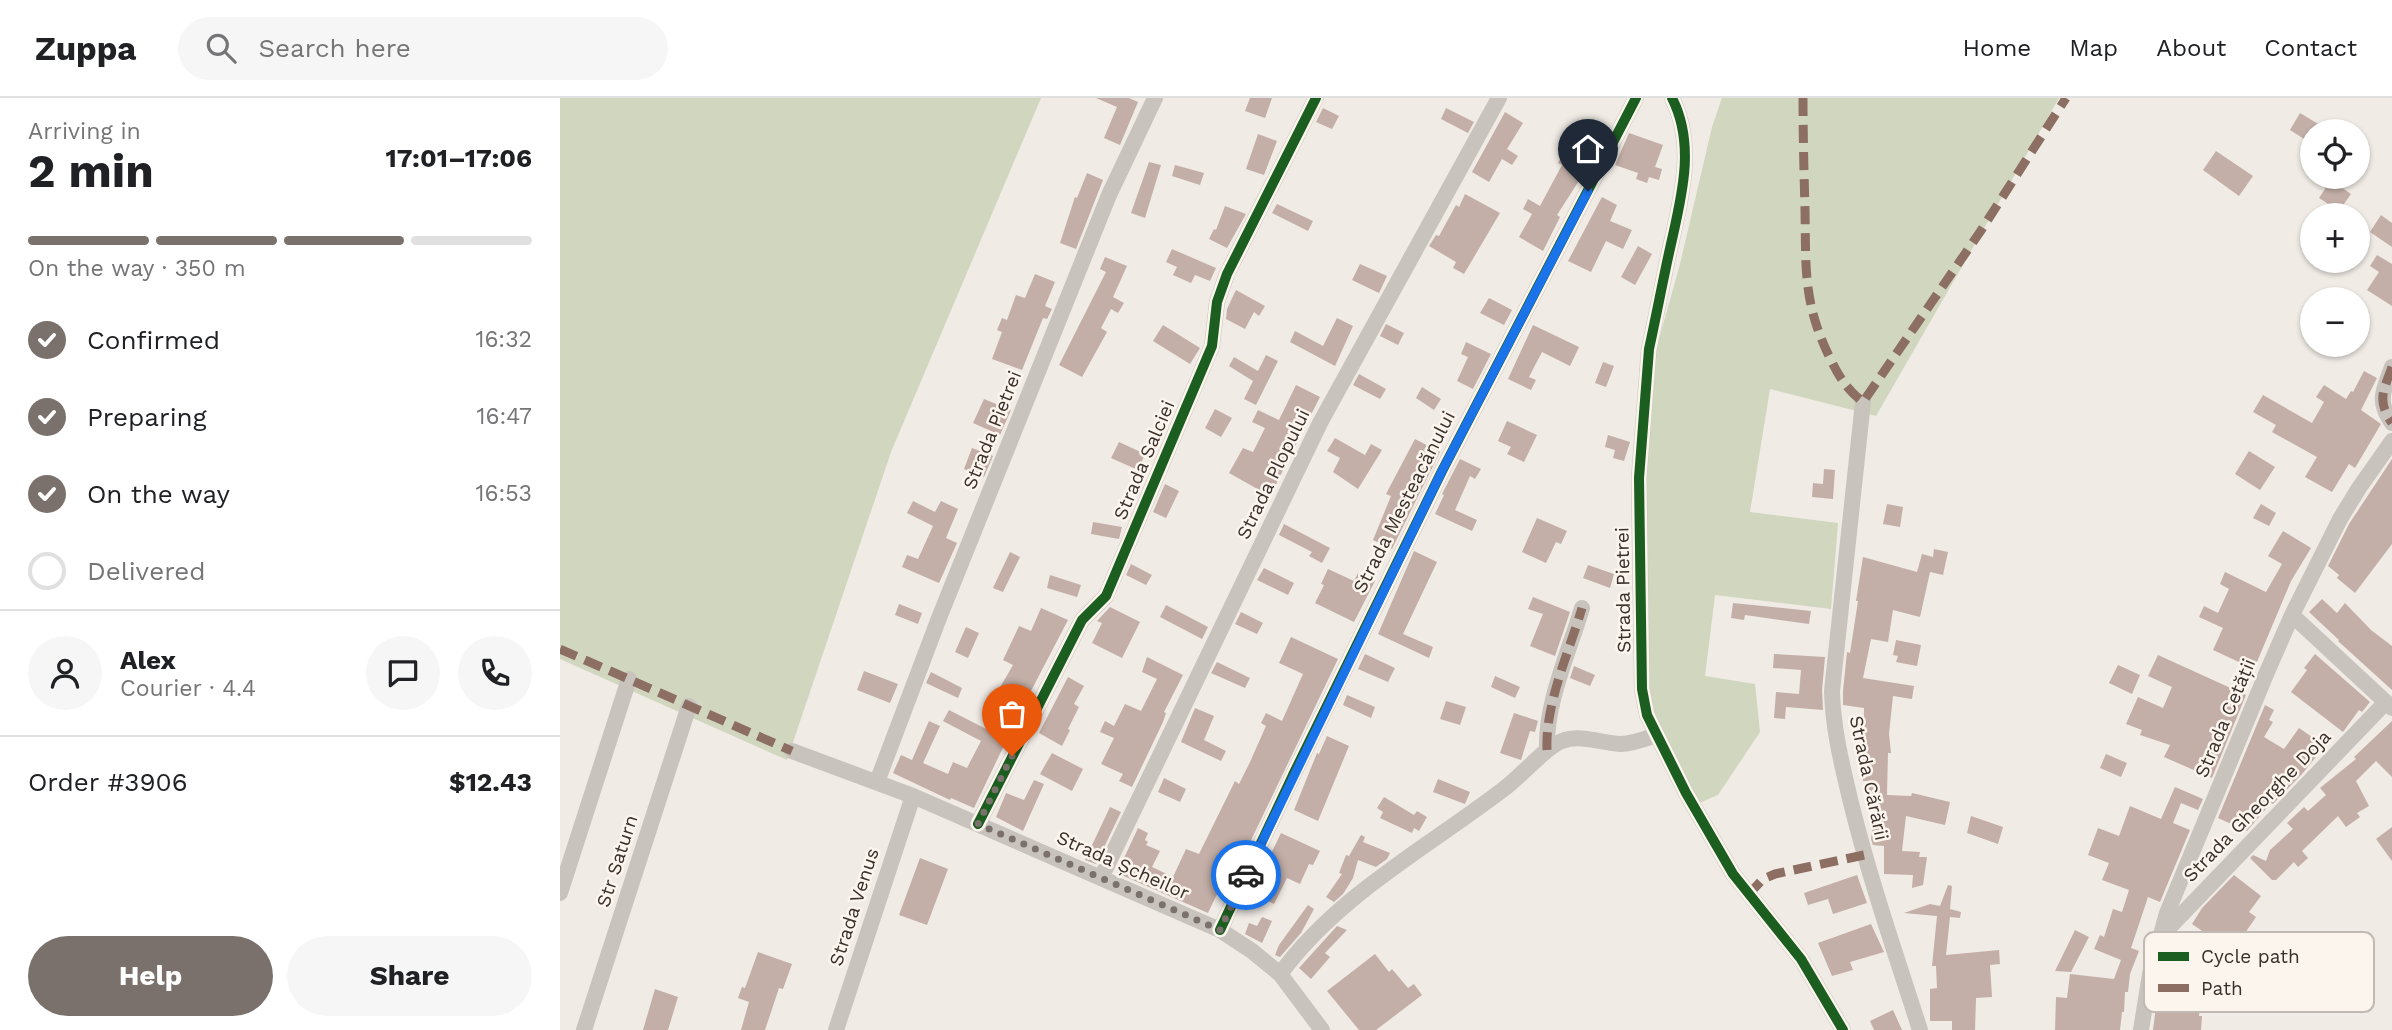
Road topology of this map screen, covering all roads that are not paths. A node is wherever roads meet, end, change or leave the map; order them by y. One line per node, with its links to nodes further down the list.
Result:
1 (1155, 98): 18 (street, Strada Pietrei)
2 (1316, 98): 20 (street, Strada Salciei)
3 (1499, 98): 21 (street, Strada Plopului)
4 (1636, 98): 23 (street, Strada Mesteacănului)
5 (1672, 98): 15 (street, Strada Pietrei)
6 (2392, 367): 8 (street)
7 (1863, 402): 32 (street, Strada Cărării)
8 (2392, 423)
9 (2392, 441): 11 (street, Strada Cetății)
10 (1582, 608): 16 (street)
11 (2292, 615): 14 (street); 24 (street, Strada Cetății)
12 (629, 679): 22 (street)
13 (689, 705): 28 (street, Str Saturn)
14 (2389, 705): 25 (street, Strada Gheorghe Doja)
15 (1656, 736): 16 (street); 31 (street, Strada Pietrei)
16 (1547, 750): 26 (street)
17 (792, 751): 18 (street, Strada Șcheilor)
18 (877, 782): 19 (street, Strada Șcheilor)
19 (913, 796): 20 (street, Strada Șcheilor); 29 (street, Strada Venus)
20 (978, 824): 21 (street, Strada Șcheilor)
21 (1101, 878): 23 (street, Strada Șcheilor)
22 (560, 893)
23 (1220, 930): 26 (street, Strada Șcheilor)
24 (2162, 932)
25 (2166, 932)
26 (1280, 974): 30 (street, Strada Șcheilor)
27 (2144, 1011): 33 (street, Strada Cetății)
28 (584, 1030)
29 (836, 1030)
30 (1322, 1030)
31 (1843, 1030)
32 (1920, 1030)
33 (2141, 1030)

